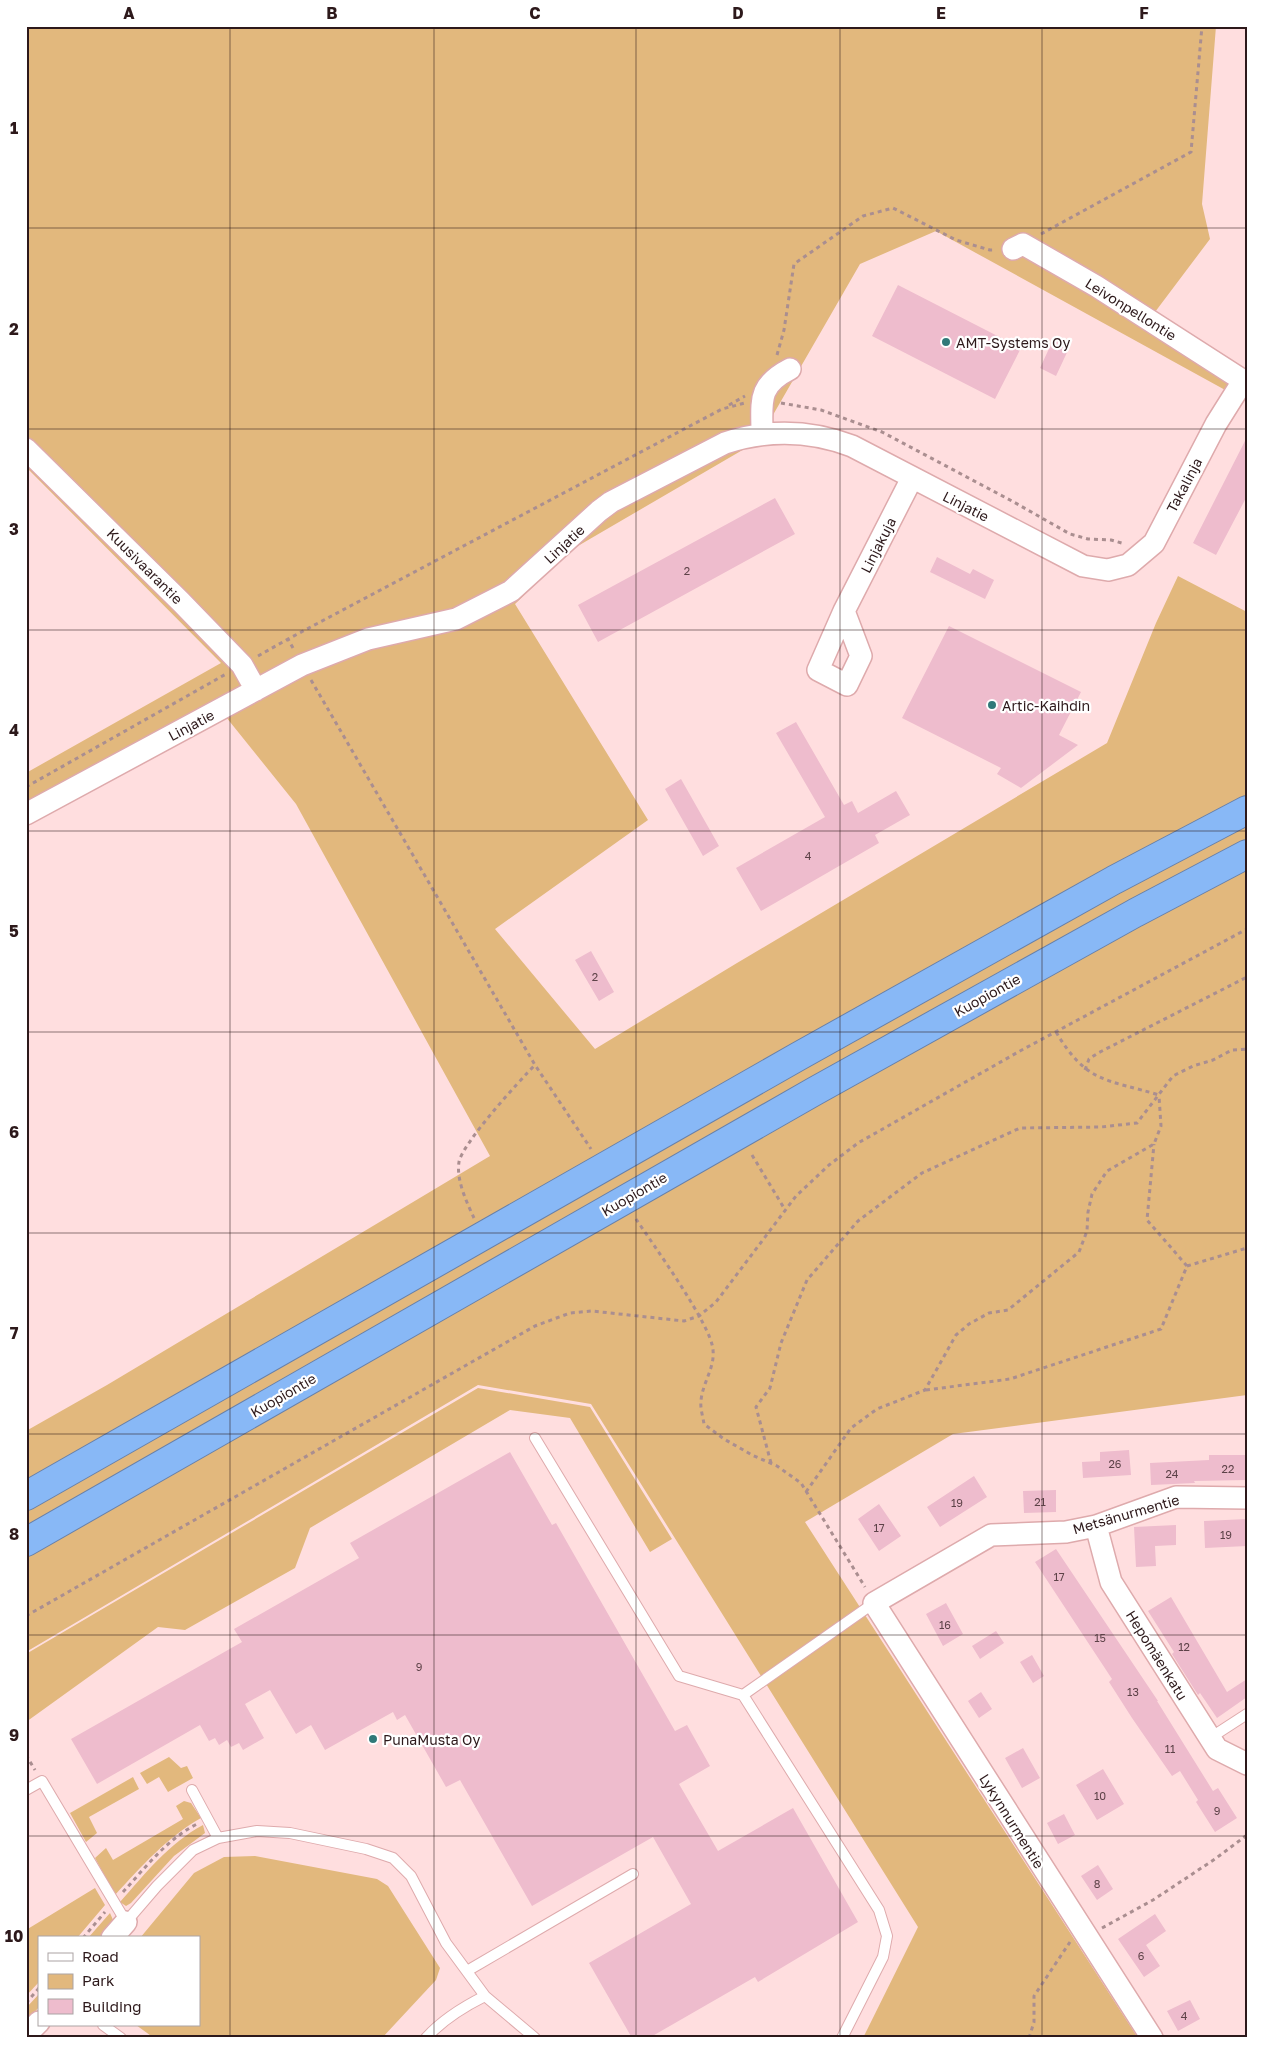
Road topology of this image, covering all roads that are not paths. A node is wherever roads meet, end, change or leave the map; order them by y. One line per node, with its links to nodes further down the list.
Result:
1 (1018, 247): 3 (street, Leivonpellontie)
2 (790, 369): 4 (street)
3 (1245, 382): 7 (street, Takalinja)
4 (762, 434): 6 (street, Linjatie); 9 (street, Linjatie)
5 (26, 449): 9 (street, Kuusivaarantie)
6 (912, 478): 7 (street, Linjatie); 8 (street, Linjakuja)
7 (1108, 570)
8 (844, 611)
9 (256, 690): 11 (street, Linjatie)
10 (1247, 810): 14 (highway)
11 (26, 814)
12 (1247, 854): 17 (highway, Kuopiontie)
13 (535, 1438): 19 (lane)
14 (26, 1496)
15 (1247, 1498): 16 (street, Metsänurmentie)
16 (1096, 1526): 18 (street, Metsänurmentie); 21 (street, Hepomäenkatu)
17 (26, 1542)
18 (874, 1603): 19 (lane); 37 (street, Lykynnurmentie)
19 (743, 1695): 36 (lane)
20 (1247, 1714): 21 (lane)
21 (1210, 1738): 22 (street, Hepomäenkatu)
22 (1247, 1764)
23 (26, 1790): 27 (lane)
24 (192, 1790): 25 (lane)
25 (218, 1838): 27 (lane); 28 (lane)
26 (633, 1874): 28 (lane)
27 (119, 1930)
28 (467, 1971): 29 (lane)
29 (485, 1996): 34 (lane); 35 (lane)
30 (38, 2023): 32 (street)
31 (104, 2026): 33 (lane)
32 (26, 2035)
33 (121, 2038)
34 (426, 2038)
35 (535, 2038)
36 (842, 2038)
37 (1152, 2038)

